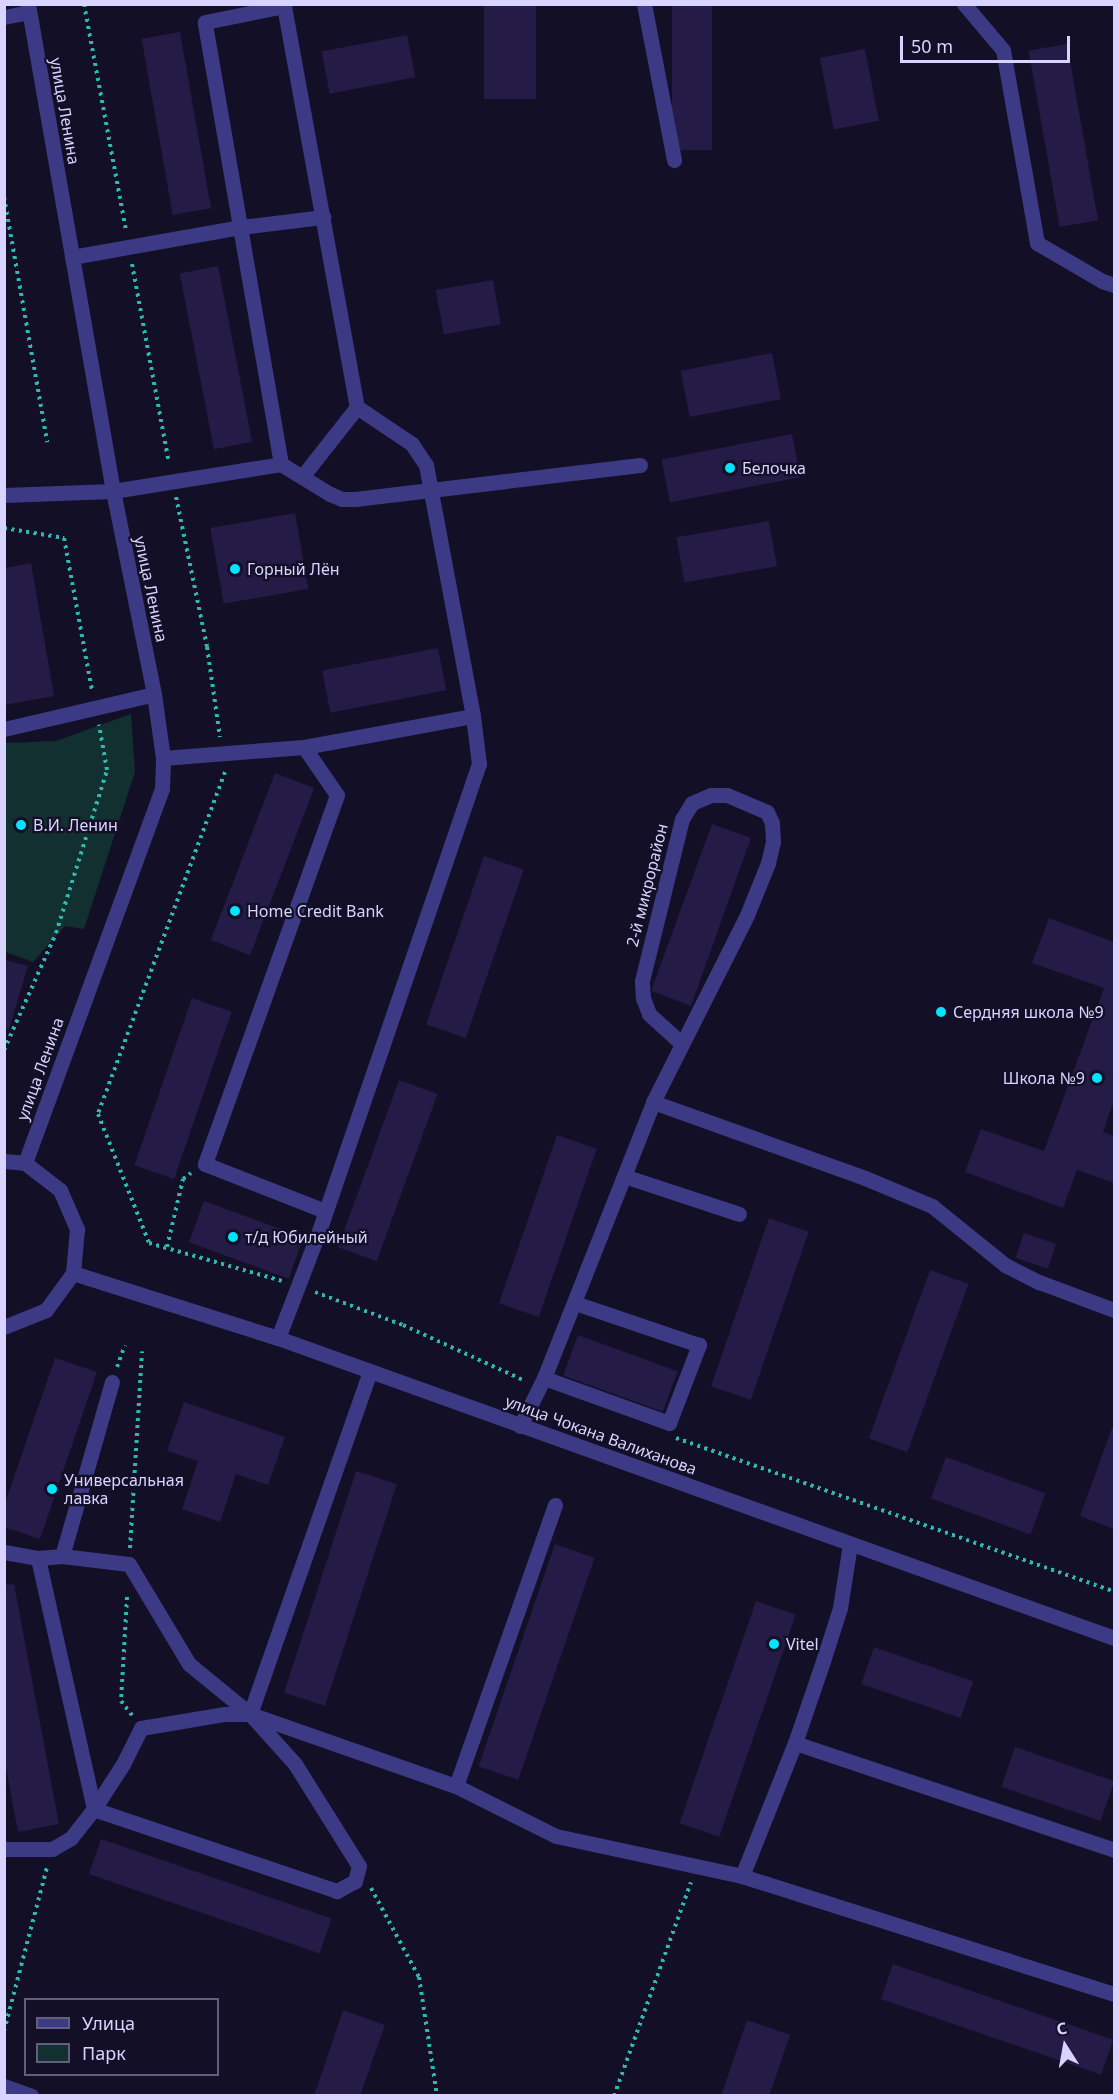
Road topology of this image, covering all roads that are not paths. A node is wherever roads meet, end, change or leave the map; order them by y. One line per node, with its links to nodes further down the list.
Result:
1 (644, 4): 5 (street)
2 (964, 4): 9 (street)
3 (28, 8): 4 (street); 8 (street, улица Ленина)
4 (4, 17)
5 (674, 160)
6 (323, 217): 7 (street); 7 (street); 10 (street)
7 (241, 227): 8 (street); 11 (street)
8 (72, 257): 15 (street, улица Ленина)
9 (1114, 285)
10 (357, 407): 13 (street); 14 (street)
11 (281, 464): 13 (street); 15 (street)
12 (640, 465): 14 (street)
13 (302, 477): 14 (street)
14 (432, 490): 18 (street)
15 (113, 491): 16 (street); 17 (street, улица Ленина)
16 (4, 495)
17 (154, 694): 19 (street); 21 (street, улица Ленина)
18 (473, 716): 20 (street); 27 (street)
19 (4, 729)
20 (304, 747): 21 (street); 27 (street)
21 (163, 758): 25 (street, улица Ленина)
22 (681, 1043): 22 (street, 2-й микрорайон); 23 (street, 2-й микрорайон)
23 (653, 1102): 26 (street, 2-й микрорайон); 31 (street)
24 (4, 1161): 25 (street)
25 (25, 1163): 29 (street)
26 (624, 1176): 28 (street); 30 (street, 2-й микрорайон)
27 (326, 1211): 33 (street)
28 (739, 1214)
29 (73, 1273): 32 (street); 33 (street, улица Чокана Валиханова)
30 (575, 1303): 35 (street, 2-й микрорайон); 35 (street)
31 (1114, 1310)
32 (4, 1327)
33 (278, 1338): 34 (street, улица Чокана Валиханова)
34 (370, 1372): 37 (street, улица Чокана Валиханова); 44 (street)
35 (544, 1378): 37 (street, 2-й микрорайон)
36 (112, 1382): 41 (street)
37 (520, 1426): 39 (street, улица Чокана Валиханова)
38 (555, 1505): 46 (street)
39 (850, 1544): 43 (street, улица Чокана Валиханова); 45 (street)
40 (4, 1552): 42 (street)
41 (62, 1556): 42 (street); 44 (street)
42 (38, 1558): 47 (street)
43 (1114, 1638)
44 (250, 1714): 46 (street); 47 (street); 47 (street)
45 (795, 1743): 49 (street); 50 (street)
46 (456, 1786): 50 (street)
47 (94, 1809): 48 (street)
48 (4, 1849)
49 (1114, 1850)
50 (742, 1876): 51 (street)
51 (1114, 1994)
52 (4, 2086): 53 (street)
53 (31, 2096)

